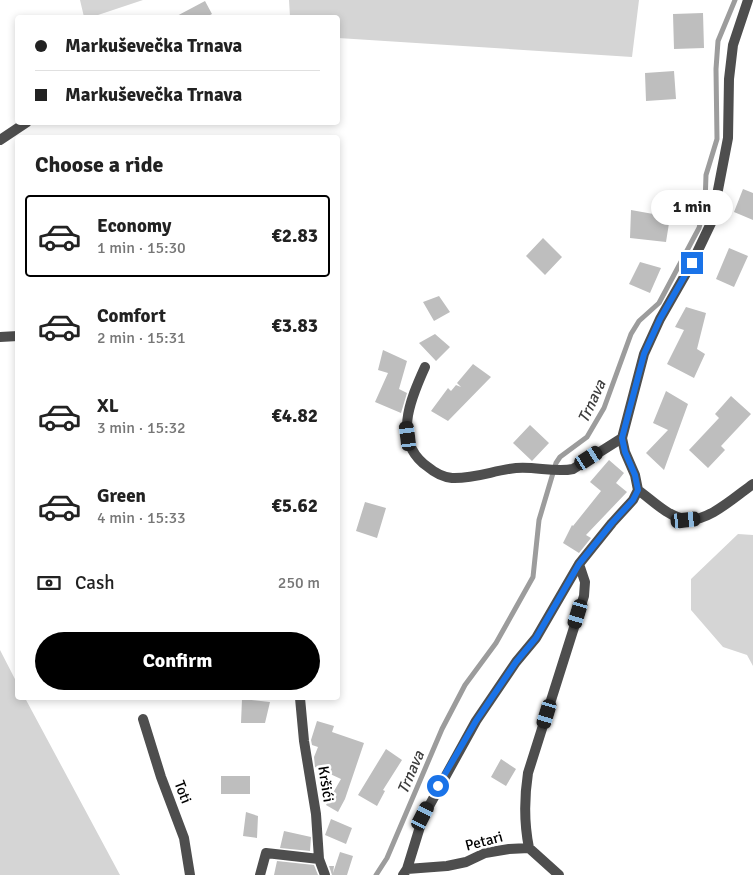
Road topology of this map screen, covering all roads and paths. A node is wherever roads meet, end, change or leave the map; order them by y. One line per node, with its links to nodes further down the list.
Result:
1 (748, 0): 7 (street)
2 (22, 125): 3 (street)
3 (0, 140)
4 (15, 336): 5 (street)
5 (0, 337)
6 (425, 367): 7 (street)
7 (622, 438): 9 (street)
8 (753, 484): 9 (street)
9 (638, 490): 10 (street)
10 (579, 564): 13 (street); 15 (street)
11 (300, 700): 14 (street, Kršići)
12 (143, 720): 16 (street, Toti)
13 (528, 848): 15 (street, Petari); 19 (street)
14 (319, 858): 17 (street); 18 (street, Kršići)
15 (405, 872)
16 (190, 875)
17 (260, 875)
18 (325, 875)
19 (559, 875)

